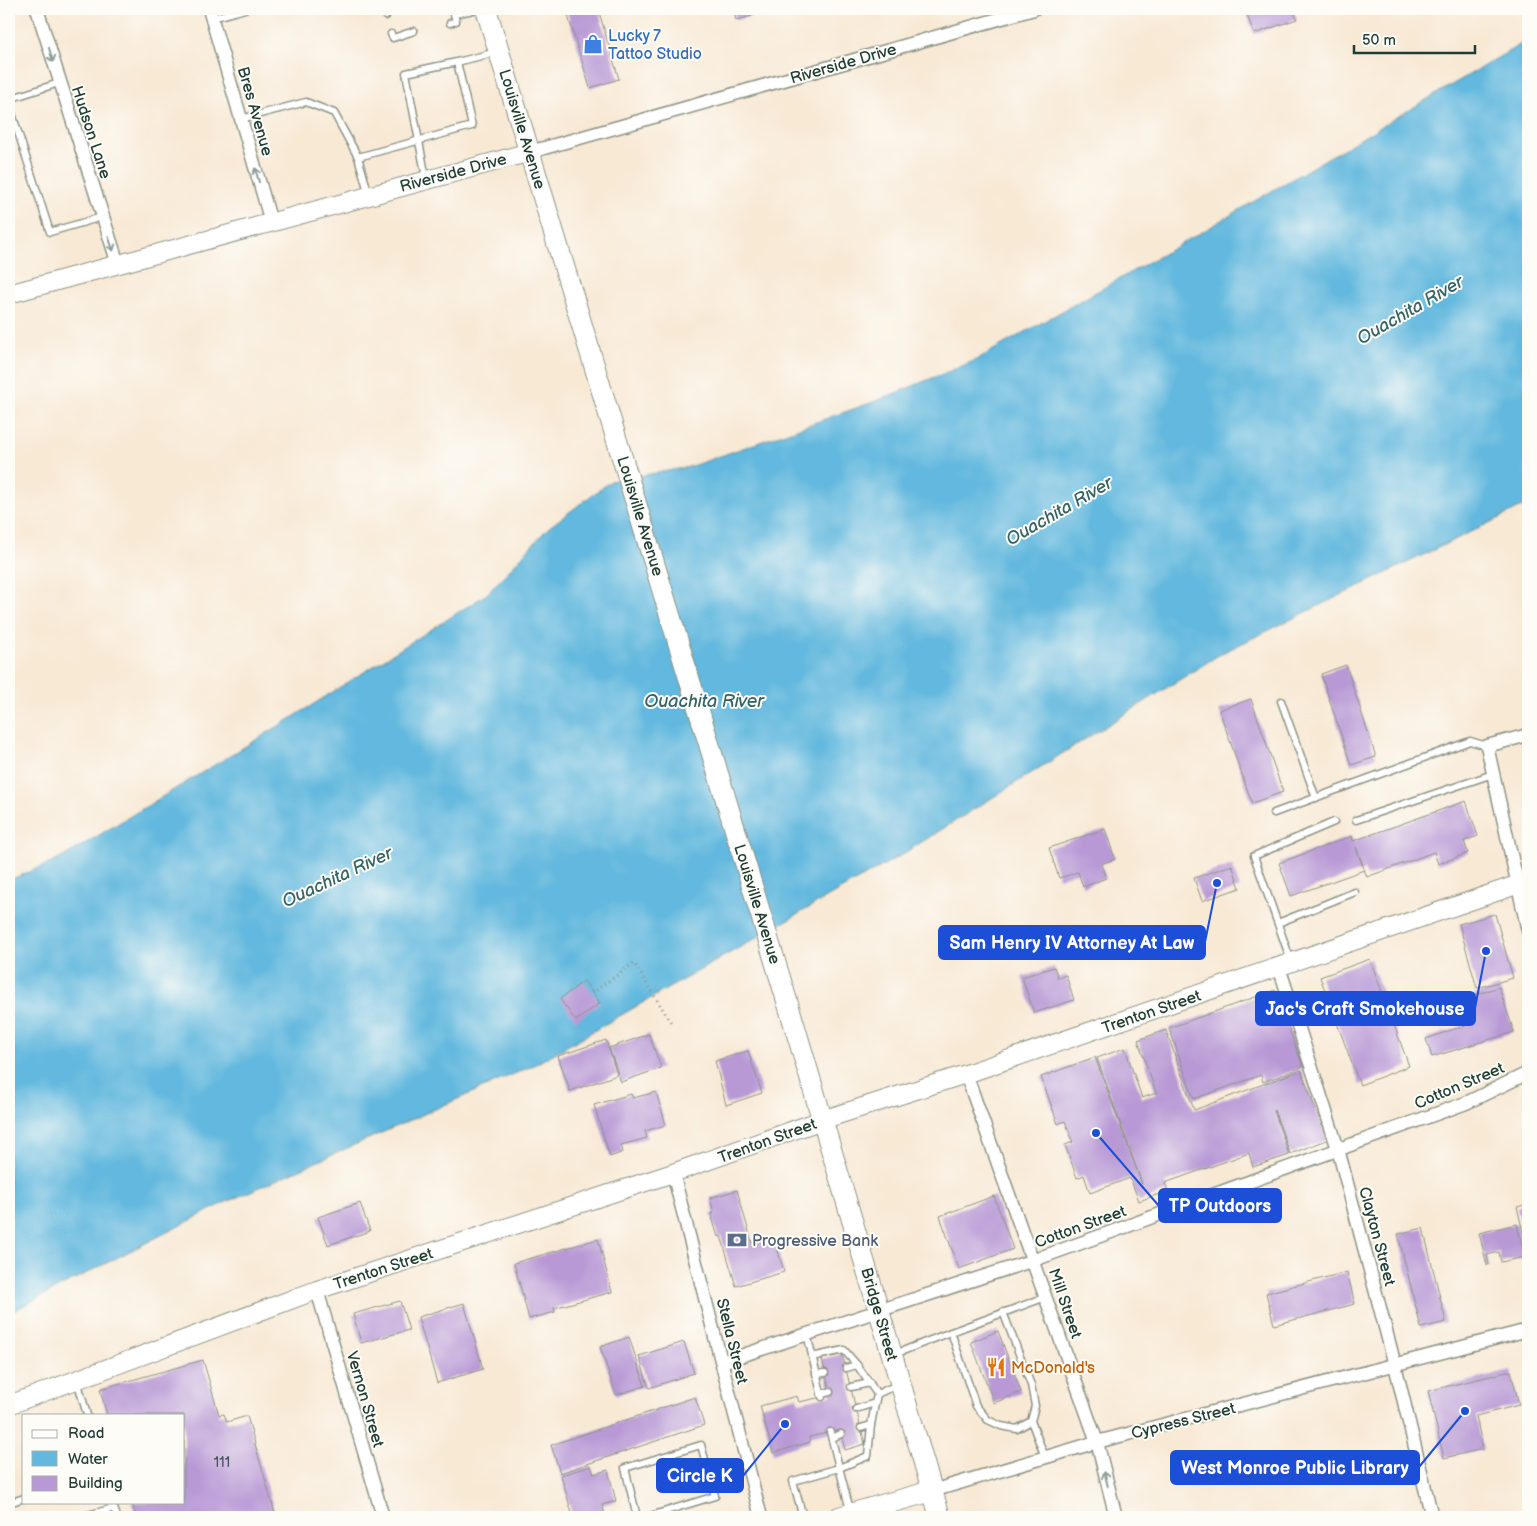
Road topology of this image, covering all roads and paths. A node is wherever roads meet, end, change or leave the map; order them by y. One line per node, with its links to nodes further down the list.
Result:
1 (40, 9): 14 (street, Hudson Lane, one-way to 14)
2 (245, 9): 8 (lane)
3 (478, 9): 6 (lane)
4 (486, 9): 12 (main road, Louisville Avenue)
5 (1034, 9): 7 (street, Riverside Drive)
6 (454, 11): 9 (lane)
7 (1011, 12): 19 (street, Riverside Drive)
8 (211, 13): 17 (street, Bres Avenue)
9 (450, 23)
10 (414, 31): 11 (lane)
11 (391, 34)
12 (499, 51): 13 (lane); 19 (main road, Louisville Avenue)
13 (457, 62): 18 (lane); 18 (lane)
14 (59, 83): 15 (lane); 23 (street, Hudson Lane)
15 (9, 99)
16 (9, 104): 23 (lane)
17 (241, 119): 20 (lane); 24 (street, Bres Avenue, one-way to 17)
18 (419, 141): 20 (lane); 21 (lane)
19 (530, 152): 21 (street, Riverside Drive); 42 (main road, Louisville Avenue)
20 (358, 157): 22 (lane)
21 (426, 180): 22 (street, Riverside Drive)
22 (369, 195): 24 (street, Riverside Drive)
23 (102, 217): 25 (street, Hudson Lane, one-way to 25)
24 (271, 222): 25 (street, Riverside Drive)
25 (118, 264): 26 (street, Riverside Drive)
26 (9, 294)
27 (1281, 701): 31 (lane)
28 (1528, 736): 29 (street)
29 (1487, 746): 30 (street); 31 (lane)
30 (1493, 774): 33 (lane); 35 (street)
31 (1316, 798): 32 (lane)
32 (1274, 813)
33 (1356, 820)
34 (1334, 822): 37 (lane)
35 (1522, 883): 38 (street); 39 (street, Trenton Street)
36 (1355, 892): 37 (lane)
37 (1278, 923): 39 (lane)
38 (1528, 931)
39 (1285, 964): 44 (street, Trenton Street); 46 (street, Clayton Street)
40 (592, 993): 41 (path)
41 (672, 1024)
42 (794, 1024): 45 (main road, Bridge Street)
43 (1528, 1073): 46 (street, Cotton Street)
44 (966, 1074): 45 (street, Trenton Street); 48 (street, Mill Street)
45 (822, 1120): 47 (street, Trenton Street); 51 (main road, Bridge Street)
46 (1338, 1149): 48 (street, Cotton Street); 60 (street, Clayton Street)
47 (673, 1174): 49 (street, Trenton Street); 58 (street, Stella Street)
48 (1034, 1260): 50 (street, Mill Street); 51 (street, Cotton Street)
49 (317, 1290): 64 (street, Trenton Street); 88 (street, Vernon Street)
50 (1046, 1297): 52 (lane); 78 (street, Mill Street)
51 (879, 1311): 55 (street, Cotton Street); 56 (main road, Bridge Street)
52 (1003, 1312): 54 (lane); 74 (lane)
53 (1528, 1330): 60 (street, Cypress Street)
54 (951, 1332): 56 (lane); 74 (lane)
55 (807, 1334): 57 (lane); 58 (street, Cotton Street)
56 (892, 1356): 66 (main road, Bridge Street)
57 (812, 1357): 59 (lane); 63 (lane)
58 (722, 1362): 91 (street, Stella Street)
59 (856, 1365): 61 (lane); 65 (lane)
60 (1395, 1365): 78 (street, Cypress Street); 95 (street, Clayton Street)
61 (846, 1368)
62 (825, 1373): 63 (lane)
63 (816, 1374): 68 (lane)
64 (77, 1380): 71 (street, Trenton Street); 73 (lane)
65 (870, 1383): 67 (lane); 69 (lane)
66 (900, 1384): 69 (lane); 81 (main road, Bridge Street)
67 (851, 1387)
68 (830, 1392)
69 (878, 1394): 70 (lane)
70 (875, 1403): 72 (lane); 75 (lane)
71 (9, 1405)
72 (856, 1409)
73 (87, 1414)
74 (1031, 1421): 79 (lane)
75 (871, 1425): 76 (lane); 80 (lane)
76 (861, 1428)
77 (841, 1434): 80 (lane)
78 (1097, 1442): 79 (street, Cypress Street); 94 (street, Mill Street, one-way to 78)
79 (1045, 1457): 81 (street, Cypress Street)
80 (839, 1468): 85 (lane); 92 (lane)
81 (932, 1491): 85 (main road, Cypress Street); 93 (main road, Bridge Street)
82 (22, 1499): 83 (lane)
83 (9, 1503)
84 (660, 1516): 89 (lane); 90 (lane)
85 (845, 1516)
86 (80, 1517): 87 (lane)
87 (117, 1517)
88 (383, 1517)
89 (637, 1517)
90 (647, 1517)
91 (761, 1517)
92 (803, 1517)
93 (940, 1517)
94 (1116, 1517)
95 (1432, 1517)

